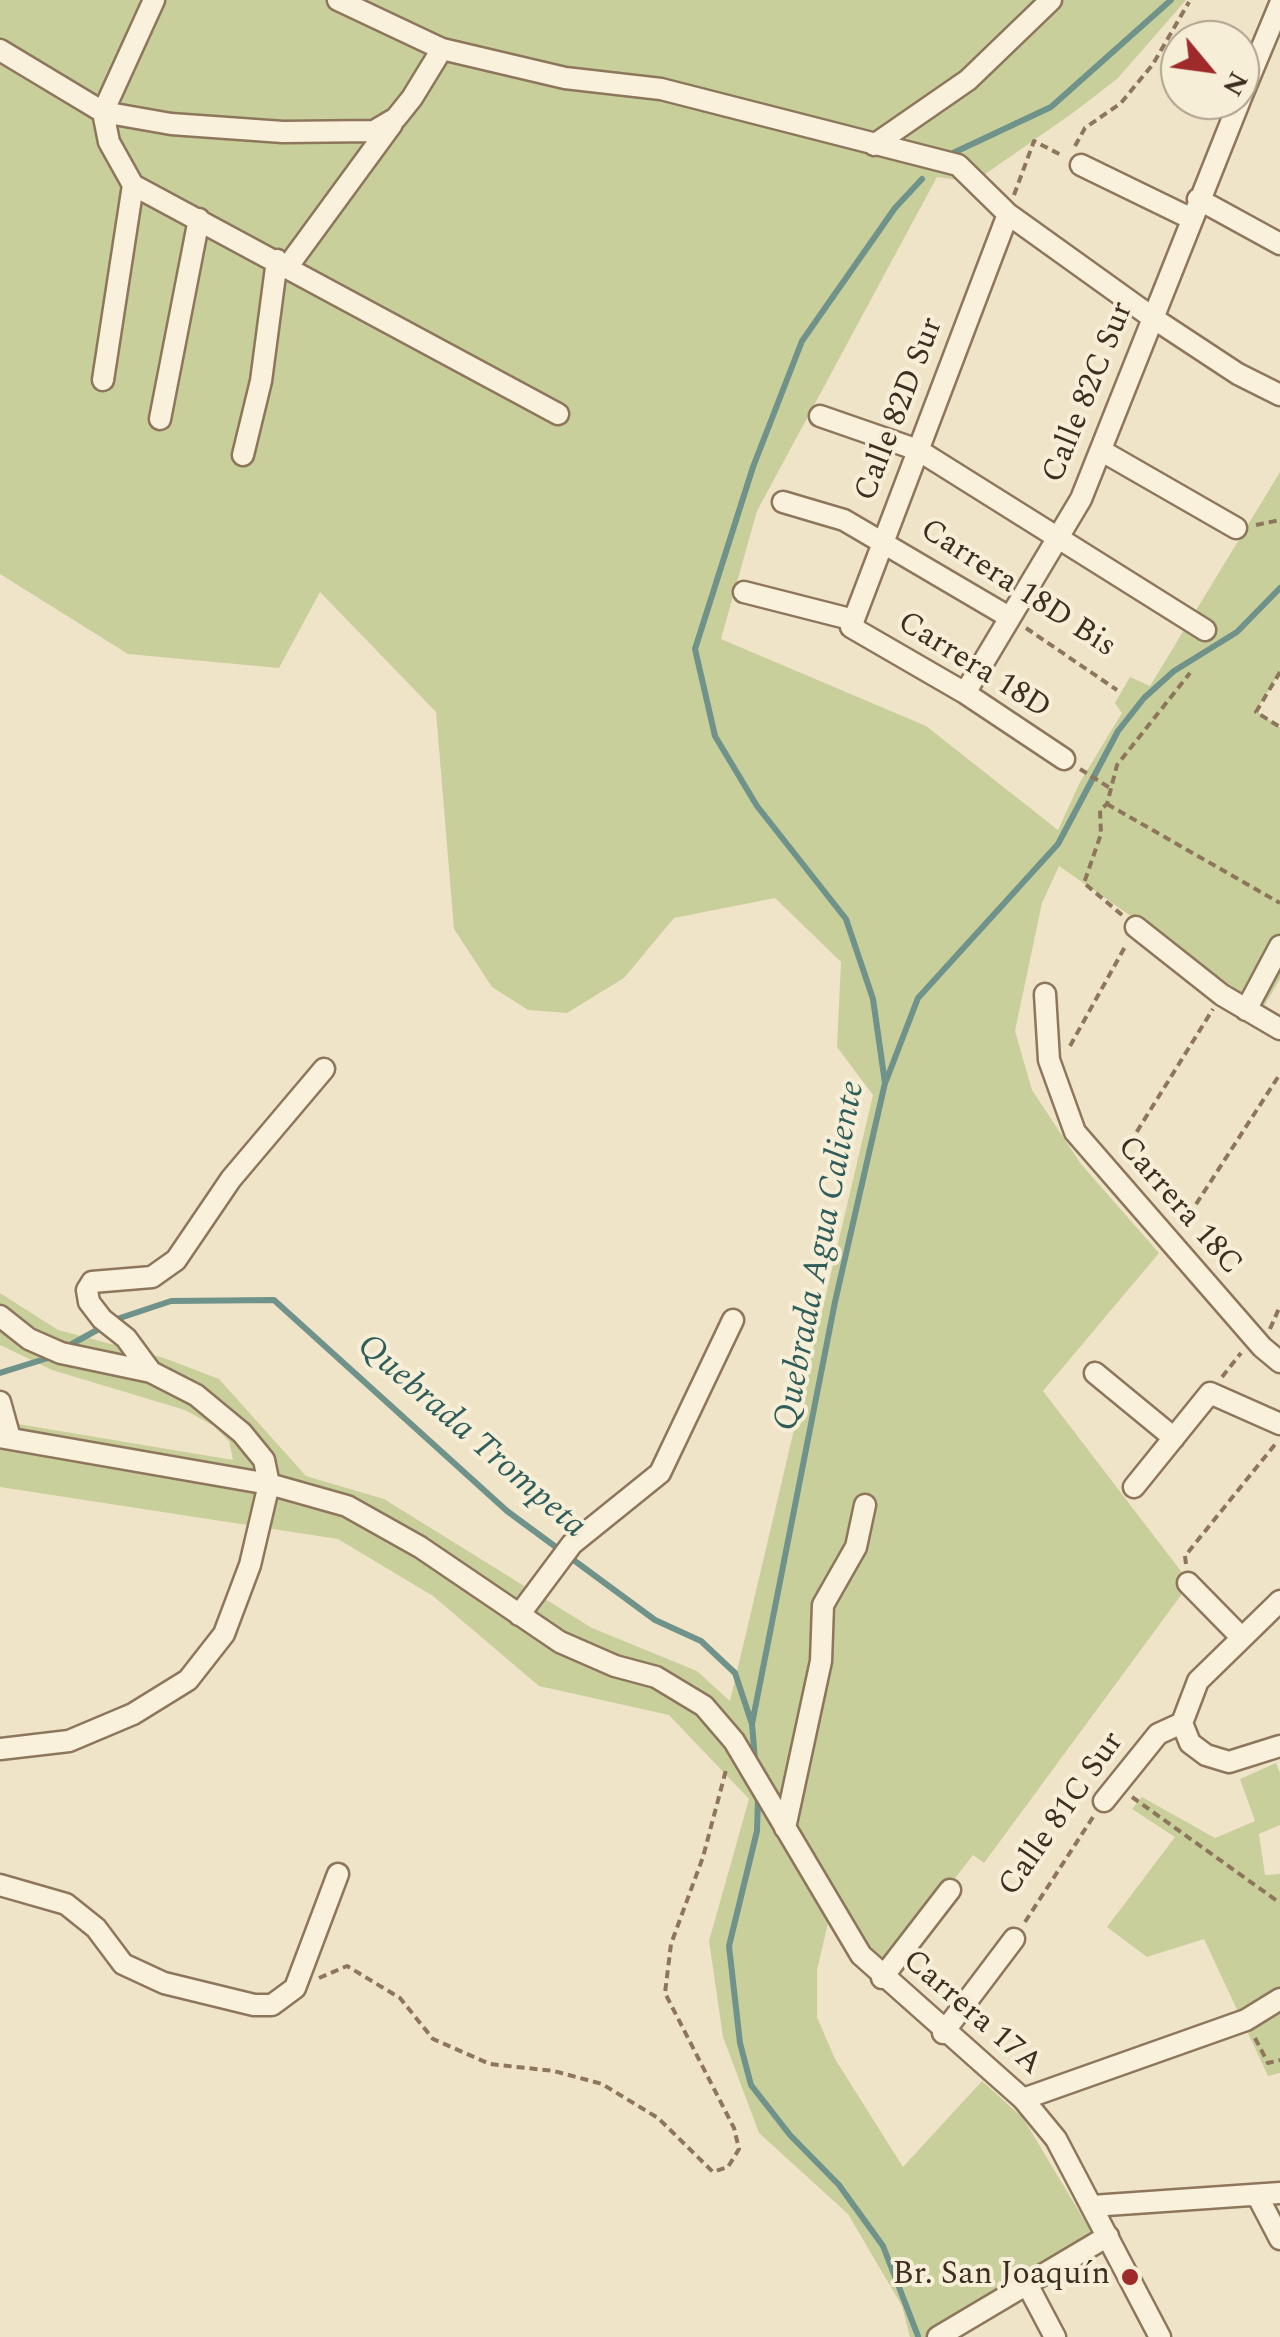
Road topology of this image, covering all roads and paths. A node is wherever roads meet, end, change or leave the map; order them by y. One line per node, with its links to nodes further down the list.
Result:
1 (154, 0): 10 (street)
2 (338, 0): 7 (street)
3 (1051, 0): 13 (street)
4 (1189, 2): 14 (path)
5 (1280, 4): 6 (street, Calle 82C Sur)
6 (1274, 36): 9 (street, Calle 82C Sur)
7 (442, 49): 11 (street); 13 (street)
8 (0, 50): 10 (street)
9 (1260, 62)
10 (103, 112): 11 (street); 15 (street)
11 (396, 118): 20 (street)
12 (1232, 120): 16 (street, Calle 82C Sur)
13 (874, 144): 17 (street)
14 (1075, 162): 16 (street); 17 (path)
15 (133, 185): 18 (street); 22 (street)
16 (1194, 209): 19 (street); 21 (street, Calle 82C Sur)
17 (1008, 214): 21 (street); 27 (street, Calle 82D Sur)
18 (199, 220): 20 (street); 26 (street)
19 (1280, 244)
20 (283, 263): 24 (street); 29 (street)
21 (1152, 318): 23 (street); 28 (street, Calle 82C Sur)
22 (103, 380)
23 (1280, 393)
24 (558, 414)
25 (820, 416): 27 (street)
26 (160, 418)
27 (918, 450): 33 (street); 34 (street, Calle 82D Sur)
28 (1102, 451): 32 (street); 33 (street, Calle 82C Sur)
29 (243, 455)
30 (783, 502): 34 (street, Carrera 18D Bis)
31 (1280, 520): 32 (path)
32 (1236, 528)
33 (1059, 538): 36 (street, Calle 82C Sur); 38 (street)
34 (884, 540): 36 (street, Carrera 18D Bis); 37 (street, Calle 82D Sur)
35 (744, 592): 37 (street, Carrera 18D)
36 (1009, 617): 41 (path, Carrera 18D Bis); 42 (street, Calle 82C Sur)
37 (852, 624): 42 (street, Carrera 18D)
38 (1205, 630)
39 (1280, 672): 43 (path)
40 (1190, 674): 45 (path)
41 (1117, 690)
42 (965, 693): 44 (street, Carrera 18D)
43 (1280, 727)
44 (1072, 764): 45 (path)
45 (1107, 786): 46 (path)
46 (1107, 804): 47 (path); 48 (path)
47 (1280, 903)
48 (1136, 927): 51 (street); 56 (path)
49 (1280, 946): 52 (street)
50 (1045, 994): 56 (street, Carrera 18C)
51 (1222, 995): 52 (street); 57 (path)
52 (1246, 1010): 53 (street)
53 (1280, 1028)
54 (324, 1068): 63 (street)
55 (1280, 1074): 58 (path)
56 (1052, 1076): 57 (street, Carrera 18C)
57 (1110, 1175): 58 (street, Carrera 18C)
58 (1170, 1244): 61 (street, Carrera 18C)
59 (0, 1316): 63 (street)
60 (733, 1320): 76 (street)
61 (1253, 1337): 62 (street, Carrera 18C); 65 (path)
62 (1280, 1362)
63 (151, 1372): 71 (street)
64 (1095, 1374): 69 (street)
65 (1210, 1393): 67 (street); 69 (street)
66 (0, 1402): 68 (street)
67 (1280, 1424)
68 (5, 1438): 71 (street, Carrera 17A)
69 (1174, 1438): 72 (street)
70 (1280, 1438): 74 (path)
71 (269, 1484): 76 (street, Carrera 17A); 81 (street)
72 (1134, 1487)
73 (866, 1505): 83 (street)
74 (1188, 1583): 77 (street)
75 (1280, 1601): 77 (street, Calle 81C Sur)
76 (519, 1615): 79 (street, Carrera 17A)
77 (1241, 1637): 78 (street, Calle 81C Sur)
78 (1182, 1723): 80 (street); 82 (street, Calle 81C Sur)
79 (734, 1741): 83 (street, Carrera 17A); 90 (path)
80 (1280, 1746)
81 (0, 1749)
82 (1110, 1793): 87 (path); 88 (path, Calle 81C Sur)
83 (786, 1828): 89 (street, Carrera 17A)
84 (338, 1874): 90 (street)
85 (0, 1885): 90 (street)
86 (950, 1890): 89 (street)
87 (1280, 1903)
88 (1014, 1939): 93 (street, Calle 81C Sur)
89 (882, 1978): 93 (street, Carrera 17A)
90 (296, 1988)
91 (1280, 1999): 92 (street)
92 (1246, 2020): 94 (path); 95 (street)
93 (943, 2033): 95 (street, Carrera 17A)
94 (1280, 2060)
95 (1023, 2099): 98 (street, Carrera 17A)
96 (1280, 2192): 97 (street)
97 (1257, 2195): 98 (street); 100 (street)
98 (1092, 2206): 99 (street, Carrera 17A)
99 (1108, 2236): 101 (street); 104 (street, Carrera 17A)
100 (1280, 2239)
101 (1028, 2286): 102 (street); 103 (street)
102 (938, 2337)
103 (1055, 2337)
104 (1160, 2337)

